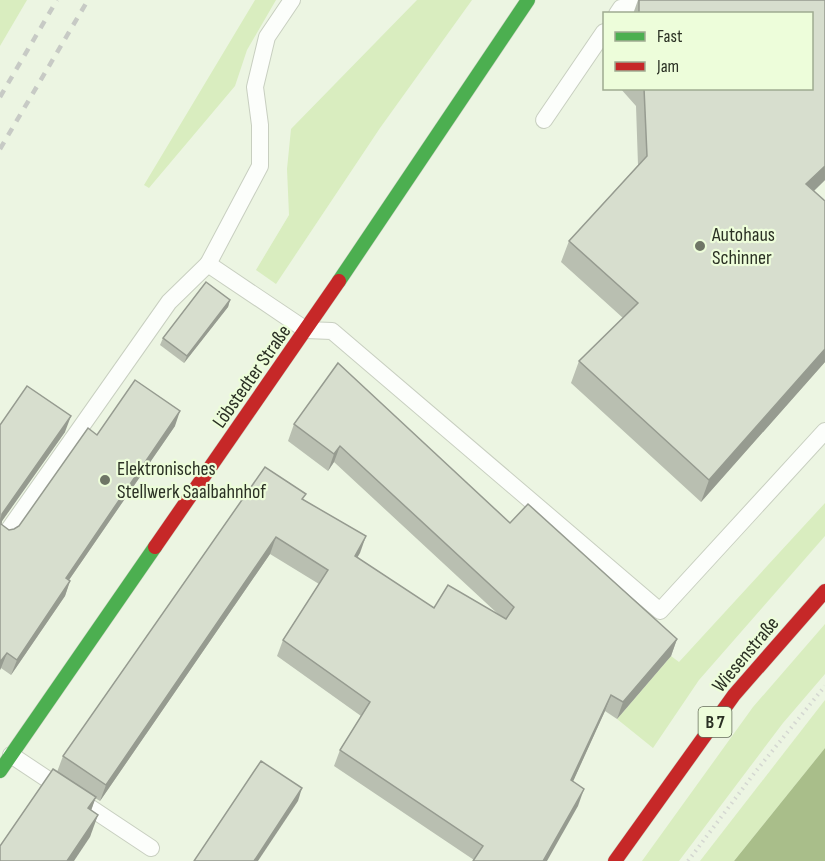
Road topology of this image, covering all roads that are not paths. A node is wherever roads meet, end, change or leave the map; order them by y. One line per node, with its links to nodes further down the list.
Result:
1 (292, 0): 7 (lane)
2 (528, 0): 8 (street, Löbstedter Straße)
3 (668, 6): 4 (lane)
4 (618, 12)
5 (603, 33): 6 (lane)
6 (544, 120)
7 (208, 264): 8 (lane); 10 (lane)
8 (306, 330): 9 (lane); 12 (street, Löbstedter Straße)
9 (825, 431)
10 (5, 535)
11 (825, 591): 15 (street, Wiesenstraße / B 7)
12 (11, 755): 13 (street, Löbstedter Straße); 14 (lane)
13 (0, 771)
14 (151, 848)
15 (615, 861)

